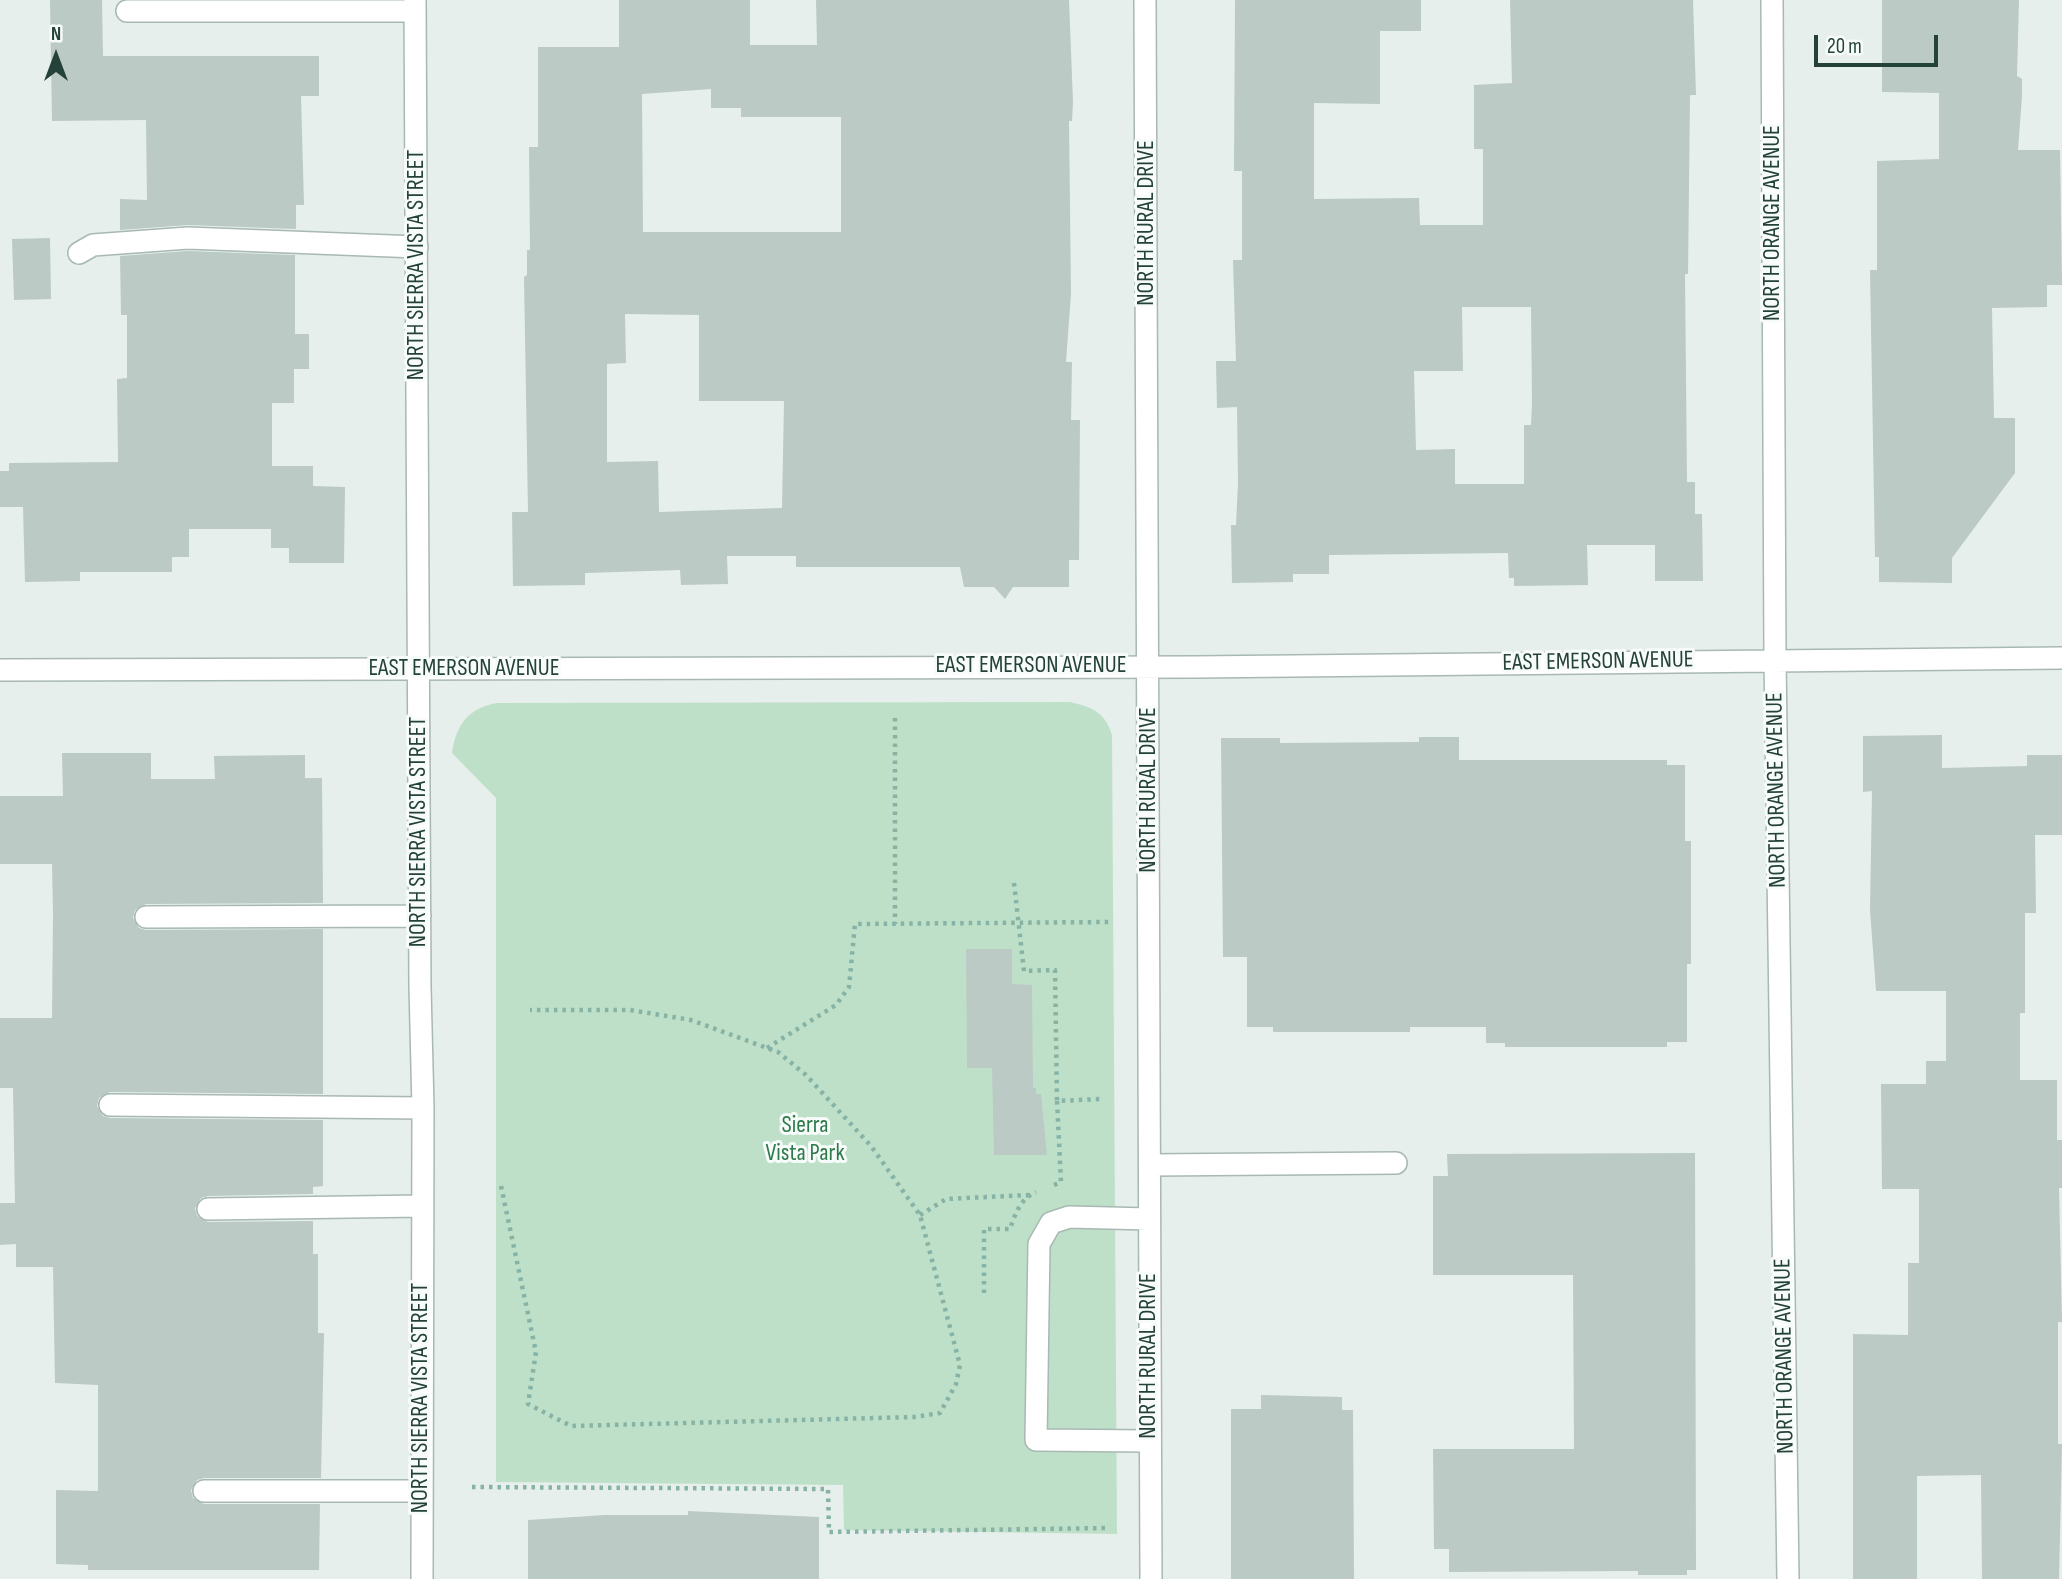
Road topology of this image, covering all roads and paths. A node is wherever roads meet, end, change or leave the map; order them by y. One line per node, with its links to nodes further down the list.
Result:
1 (1145, 0): 9 (street, NORTH RURAL DRIVE)
2 (1772, 0): 8 (street, NORTH ORANGE AVENUE)
3 (415, 6): 4 (street); 5 (street, NORTH SIERRA VISTA STREET)
4 (127, 11)
5 (417, 247): 6 (street); 10 (street, NORTH SIERRA VISTA STREET)
6 (79, 253)
7 (2062, 658): 8 (street, EAST EMERSON AVENUE)
8 (1775, 659): 9 (street, EAST EMERSON AVENUE); 43 (street, NORTH ORANGE AVENUE)
9 (1148, 665): 10 (street, EAST EMERSON AVENUE); 26 (street, NORTH RURAL DRIVE)
10 (418, 669): 11 (street, EAST EMERSON AVENUE); 14 (street, NORTH SIERRA VISTA STREET)
11 (0, 670)
12 (894, 718): 18 (path)
13 (1014, 883): 17 (path)
14 (420, 916): 15 (street); 24 (street, NORTH SIERRA VISTA STREET)
15 (146, 917)
16 (1110, 922): 17 (path)
17 (1017, 923): 18 (path); 22 (path)
18 (895, 924): 20 (path)
19 (530, 1010): 20 (path)
20 (767, 1048): 33 (path)
21 (1100, 1099): 22 (path)
22 (1057, 1101): 28 (path)
23 (110, 1105): 24 (street)
24 (423, 1108): 31 (street, NORTH SIERRA VISTA STREET)
25 (1396, 1163): 26 (street)
26 (1151, 1165): 34 (street, NORTH RURAL DRIVE)
27 (501, 1186): 33 (path)
28 (1051, 1186)
29 (1040, 1191): 30 (path)
30 (1029, 1195): 33 (path); 35 (path)
31 (421, 1206): 32 (street); 39 (street, NORTH SIERRA VISTA STREET)
32 (208, 1209)
33 (920, 1215)
34 (1149, 1219): 36 (street, NORTH RURAL DRIVE); 36 (street)
35 (984, 1293)
36 (1150, 1441): 42 (street, NORTH RURAL DRIVE)
37 (472, 1487): 40 (path)
38 (204, 1491): 39 (street)
39 (421, 1491): 41 (street, NORTH SIERRA VISTA STREET)
40 (1109, 1528)
41 (422, 1579)
42 (1151, 1579)
43 (1788, 1579)

